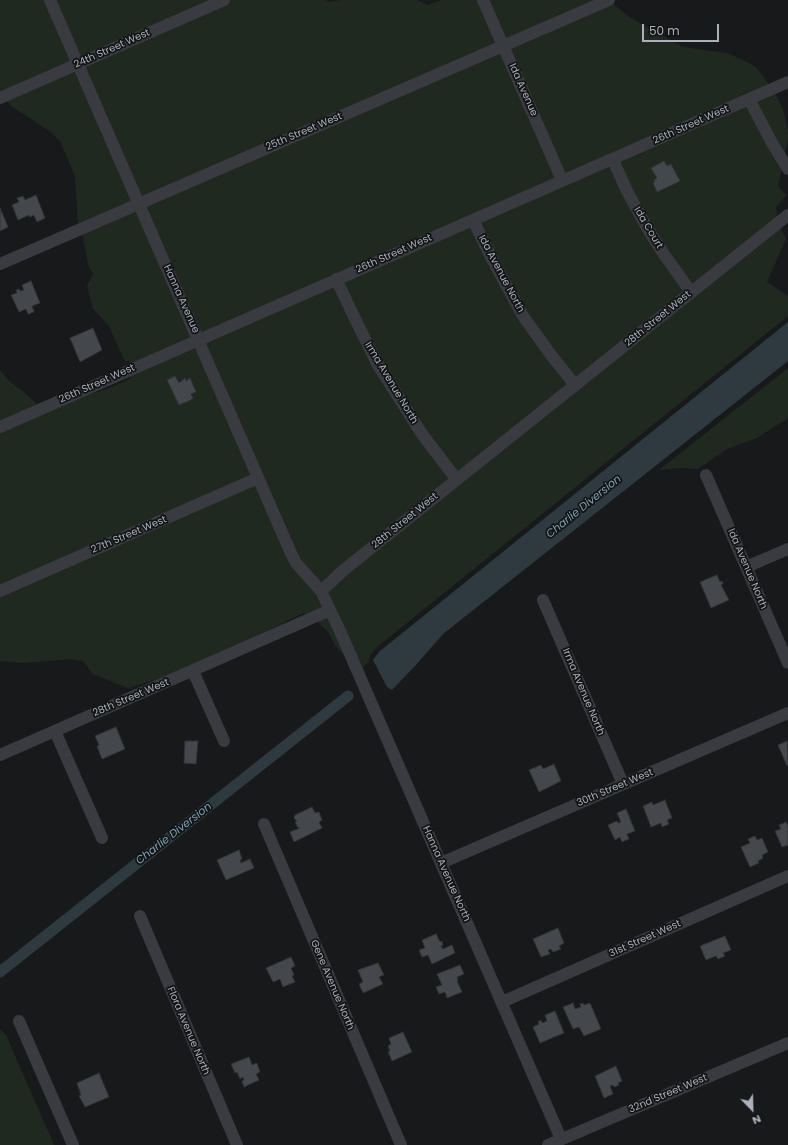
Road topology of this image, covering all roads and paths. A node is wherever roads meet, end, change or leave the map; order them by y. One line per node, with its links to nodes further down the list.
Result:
1 (50, 0): 6 (street, Hanna Avenue)
2 (224, 0): 6 (street, 24th Street West)
3 (483, 0): 5 (street, Ida Avenue)
4 (609, 0): 5 (street, 25th Street West)
5 (503, 46): 12 (street, Ida Avenue); 13 (street, 25th Street West)
6 (78, 64): 8 (street, 24th Street West); 13 (street, Hanna Avenue)
7 (788, 82): 9 (street, 26th Street West)
8 (0, 98)
9 (749, 99): 10 (street, 26th Street West); 11 (street)
10 (612, 160): 12 (street, 26th Street West); 18 (street, Ida Court)
11 (788, 169)
12 (562, 180): 15 (street, 26th Street West)
13 (139, 204): 16 (street, 25th Street West); 19 (street, Hanna Avenue)
14 (788, 215): 18 (street, 28th Street West)
15 (473, 220): 17 (street, 26th Street West); 20 (street, Ida Avenue North)
16 (0, 264)
17 (336, 279): 19 (street, 26th Street West); 24 (street, Irma Avenue North)
18 (691, 292): 20 (street, 28th Street West)
19 (199, 340): 21 (street, 26th Street West); 23 (street, Hanna Avenue)
20 (575, 385): 24 (street, 28th Street West)
21 (0, 426)
22 (706, 475): 26 (street, Ida Avenue North)
23 (258, 478): 27 (street, 27th Street West); 28 (street, Hanna Avenue)
24 (457, 480): 28 (street, 28th Street West)
25 (788, 549): 26 (street)
26 (746, 567): 31 (street, Ida Avenue North)
27 (0, 591)
28 (321, 591): 30 (street)
29 (543, 600): 37 (street, Irma Avenue North)
30 (330, 610): 32 (street, 28th Street West); 40 (street, Hanna Avenue North)
31 (788, 663)
32 (193, 671): 34 (street, 28th Street West); 35 (street)
33 (788, 713): 37 (street, 30th Street West)
34 (55, 731): 36 (street, 28th Street West); 39 (street)
35 (224, 741)
36 (0, 755)
37 (623, 784): 40 (street, 30th Street West)
38 (264, 824): 49 (street, Gene Avenue North)
39 (102, 838)
40 (441, 863): 43 (street, Hanna Avenue North)
41 (788, 876): 43 (street, 31st Street West)
42 (140, 916): 48 (street, Flora Avenue North)
43 (502, 1002): 46 (street, Hanna Avenue North)
44 (20, 1021): 47 (street)
45 (788, 1043): 46 (street, 32nd Street West)
46 (561, 1139): 50 (street, 32nd Street West)
47 (73, 1145)
48 (237, 1145)
49 (401, 1145)
50 (548, 1145)

